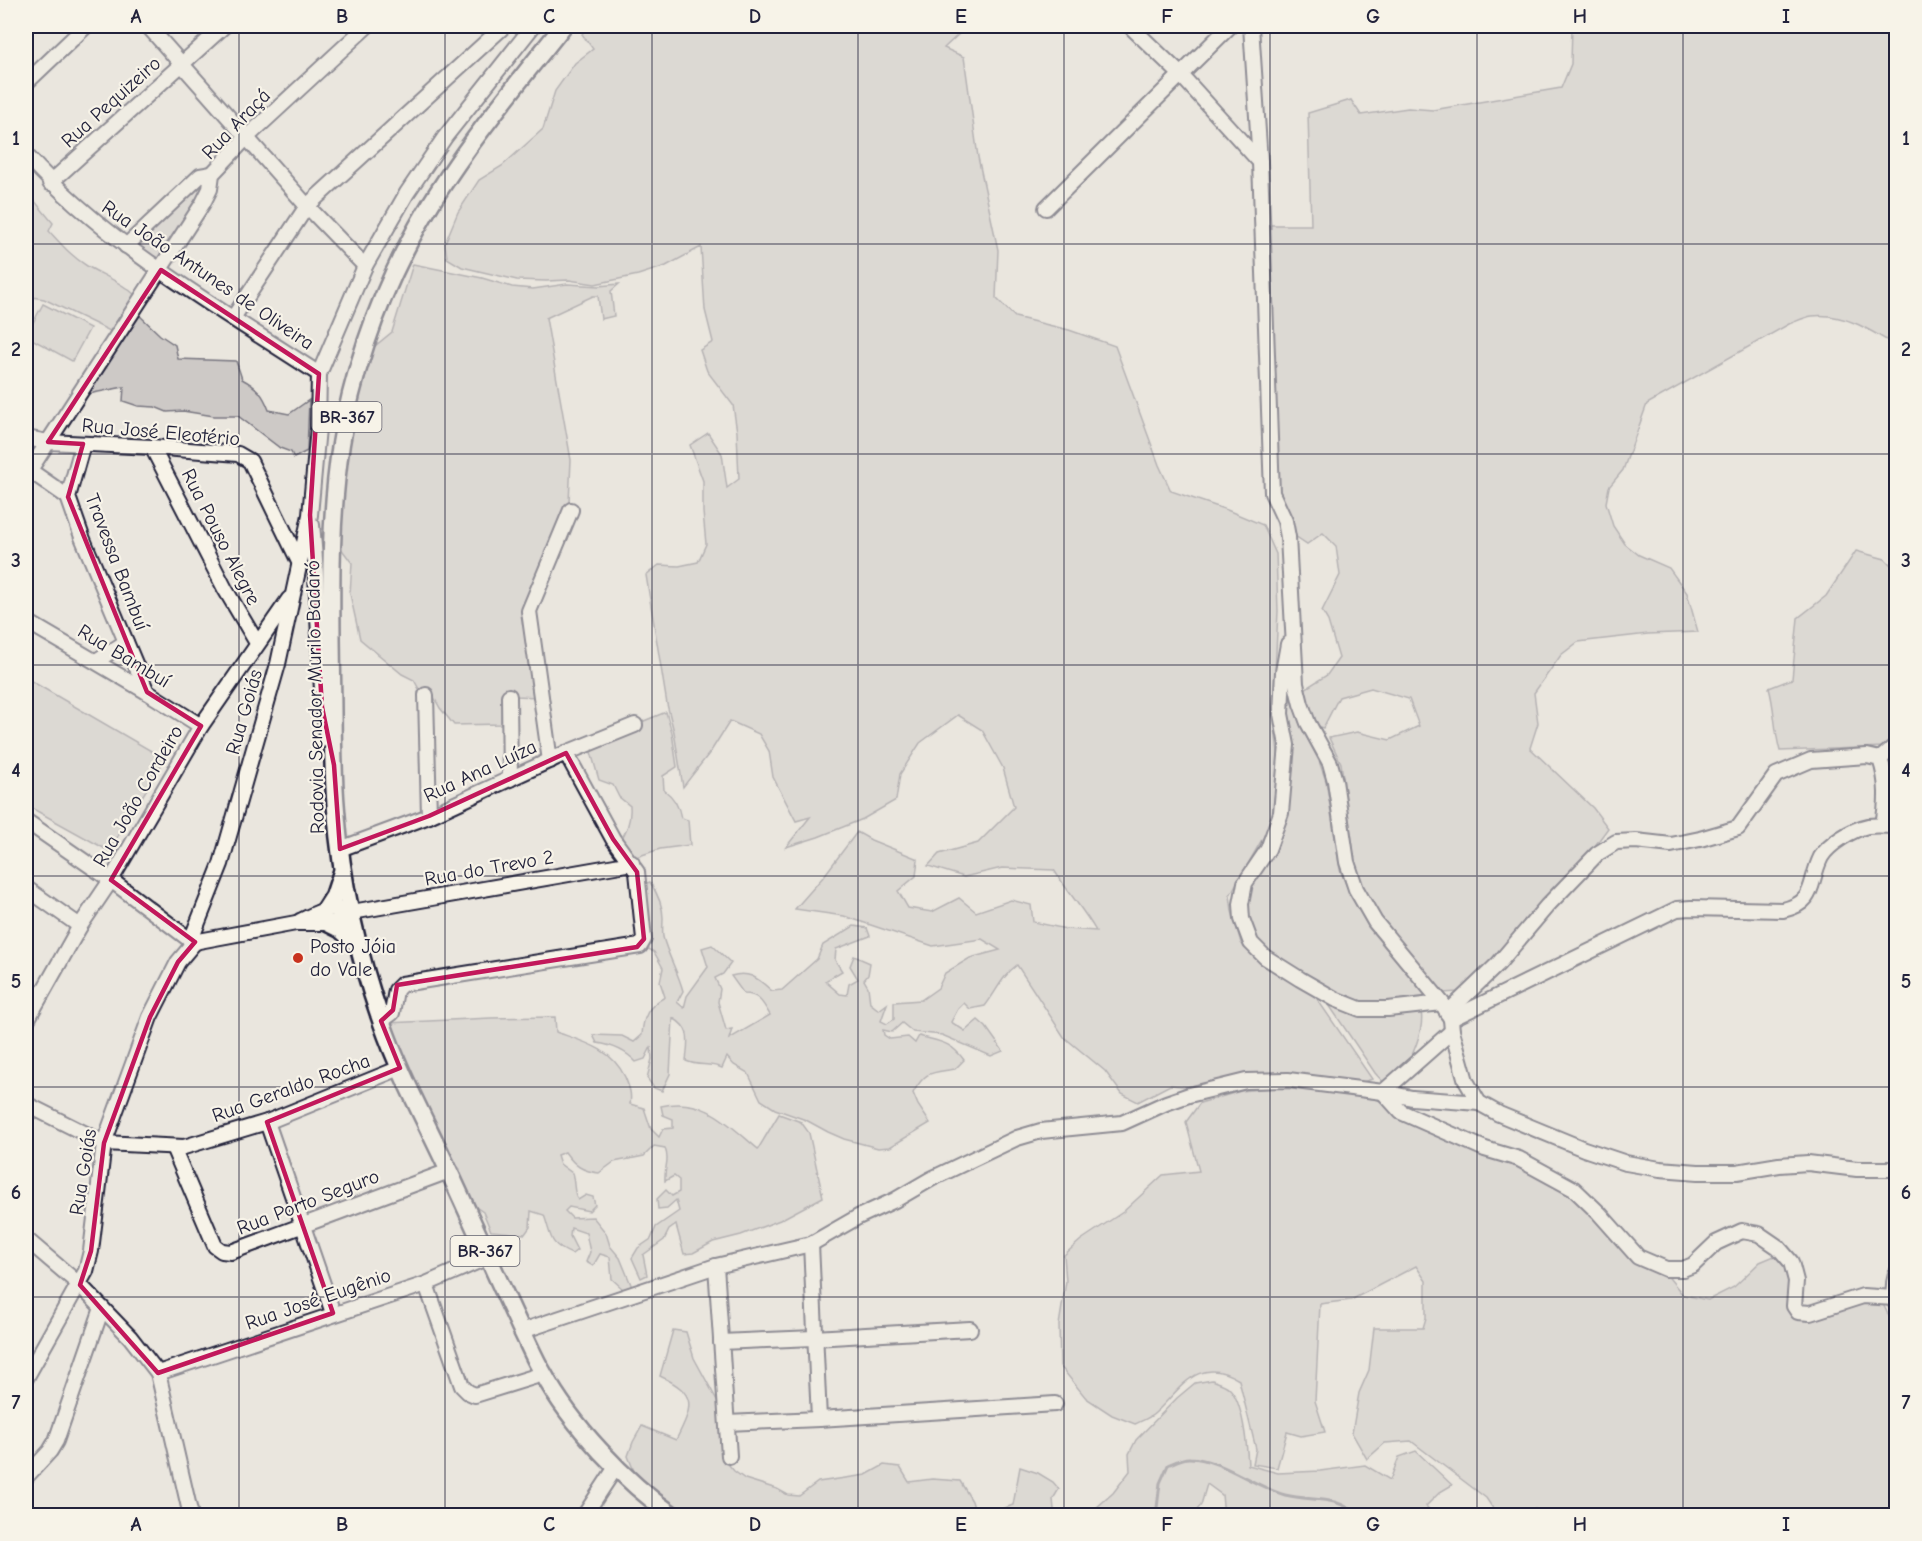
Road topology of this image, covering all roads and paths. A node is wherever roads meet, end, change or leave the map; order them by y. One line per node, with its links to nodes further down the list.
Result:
1 (86, 26): 13 (street)
2 (148, 26): 11 (street)
3 (224, 26): 11 (street, Rua Pequizeiro)
4 (367, 26): 14 (street, Rua Araçá)
5 (504, 26): 19 (street)
6 (532, 26): 22 (street)
7 (563, 26): 50 (main road, Rodovia Senador Murilo Badaró / BR-367)
8 (1130, 26): 12 (street)
9 (1230, 26): 12 (street)
10 (1251, 26): 16 (street)
11 (181, 64): 14 (street); 18 (street, Rua Pequizeiro)
12 (1180, 74): 16 (street); 20 (street)
13 (26, 83)
14 (247, 136): 17 (street, Rua Araçá); 19 (street)
15 (26, 155): 18 (street, Rua João Antunes de Oliveira)
16 (1260, 162): 36 (street)
17 (212, 174): 21 (street); 23 (street, Rua Araçá)
18 (51, 183): 21 (street, Rua João Antunes de Oliveira)
19 (308, 206): 22 (street); 24 (street)
20 (1046, 208)
21 (126, 246): 23 (street, Rua João Antunes de Oliveira)
22 (365, 266): 25 (street)
23 (161, 270): 24 (street, Rua João Antunes de Oliveira); 27 (street, Rua Araçá)
24 (232, 318): 25 (street, Rua João Antunes de Oliveira)
25 (319, 374): 33 (street)
26 (26, 438): 27 (street, Rua José Eleotério)
27 (48, 442): 28 (street, Rua José Eleotério); 30 (street, Rua Araçá)
28 (83, 444): 29 (street, Rua José Eleotério); 31 (street, Travessa Bambuí)
29 (153, 447): 34 (street, Rua José Eleotério); 39 (street, Rua Pouso Alegre)
30 (27, 473): 31 (street)
31 (69, 497): 38 (street, Travessa Bambuí)
32 (571, 510): 49 (street)
33 (310, 515): 34 (street, Rua Goiás); 50 (street)
34 (300, 564): 35 (street, Rua Goiás)
35 (292, 595): 39 (street, Rua João Cordeiro); 63 (street, Rua Goiás)
36 (1292, 616): 67 (street); 67 (street)
37 (26, 621): 40 (street, Rua Bambuí)
38 (126, 642): 40 (street); 41 (street, Travessa Bambuí)
39 (257, 644): 45 (street, Rua João Cordeiro)
40 (96, 661): 41 (street, Rua Bambuí)
41 (147, 692): 45 (street, Rua Bambuí)
42 (426, 695): 52 (street)
43 (509, 696): 51 (street)
44 (635, 725): 47 (street, Rua Ana Luíza)
45 (201, 726): 58 (street, Rua João Cordeiro)
46 (1896, 745): 48 (street)
47 (566, 753): 49 (street, Rua Ana Luíza); 56 (street)
48 (1880, 759): 54 (street); 67 (street)
49 (550, 761): 51 (street, Rua Ana Luíza)
50 (334, 765): 55 (main road, Rodovia Senador Murilo Badaró / BR-367)
51 (510, 779): 52 (street, Rua Ana Luíza)
52 (429, 816): 55 (street, Rua Ana Luíza)
53 (26, 821): 58 (street)
54 (1890, 826): 67 (street)
55 (340, 849): 57 (main road, Rodovia Senador Murilo Badaró / BR-367)
56 (632, 863): 60 (street, Rua do Trevo 2); 68 (street)
57 (343, 868): 60 (main road, Rodovia Senador Murilo Badaró / BR-367); 61 (main road)
58 (111, 880): 62 (street, Rua João Cordeiro); 63 (street)
59 (26, 888): 62 (street)
60 (352, 912): 61 (street, Rua do Trevo 2); 64 (main road, Rodovia Senador Murilo Badaró / BR-367)
61 (327, 916): 63 (street); 64 (main road)
62 (80, 926): 66 (street, Rua João Cordeiro)
63 (194, 941): 75 (street, Rua Goiás)
64 (359, 946): 68 (main road, Rodovia Senador Murilo Badaró / BR-367)
65 (26, 990): 66 (street)
66 (38, 1000): 69 (street, Rua João Cordeiro)
67 (1448, 1016): 71 (street); 72 (street)
68 (381, 1021): 70 (main road, Rodovia Senador Murilo Badaró / BR-367)
69 (26, 1022)
70 (400, 1068): 74 (street, Rua Geraldo Rocha); 78 (main road, Rodovia Senador Murilo Badaró / BR-367)
71 (1383, 1092): 72 (street); 81 (street); 87 (street)
72 (1479, 1103): 77 (street)
73 (26, 1104): 75 (street, Rua Geraldo Rocha)
74 (267, 1122): 76 (street, Rua Geraldo Rocha); 79 (street)
75 (104, 1143): 76 (street, Rua Geraldo Rocha); 86 (street, Rua Goiás)
76 (173, 1147): 79 (street, Rua Porto Seguro)
77 (1896, 1169)
78 (449, 1171): 79 (street, Rua Porto Seguro); 82 (main road, Rodovia Senador Murilo Badaró / BR-367)
79 (303, 1225): 89 (street)
80 (26, 1239): 86 (street)
81 (811, 1244): 83 (street); 92 (street)
82 (488, 1257): 85 (street, Rua José Eugênio); 91 (main road, Rodovia Senador Murilo Badaró / BR-367)
83 (716, 1266): 91 (street); 93 (street)
84 (1896, 1274): 87 (street)
85 (426, 1284): 89 (street, Rua José Eugênio); 95 (street)
86 (80, 1285): 88 (street); 96 (street, Rua Goiás)
87 (1895, 1301)
88 (102, 1308): 94 (street); 102 (street)
89 (333, 1313): 94 (street, Rua José Eugênio)
90 (970, 1329): 92 (street)
91 (522, 1331): 95 (main road, Rodovia Senador Murilo Badaró / BR-367)
92 (814, 1338): 93 (street); 98 (street)
93 (721, 1342): 99 (street)
94 (158, 1373): 103 (street)
95 (543, 1374): 101 (main road, Rodovia Senador Murilo Badaró / BR-367)
96 (26, 1376)
97 (1055, 1404): 98 (street)
98 (819, 1419): 99 (street)
99 (727, 1423): 100 (street)
100 (729, 1456)
101 (616, 1467): 104 (street); 105 (main road, Rodovia Senador Murilo Badaró / BR-367)
102 (26, 1477)
103 (190, 1515)
104 (584, 1515)
105 (674, 1515)

